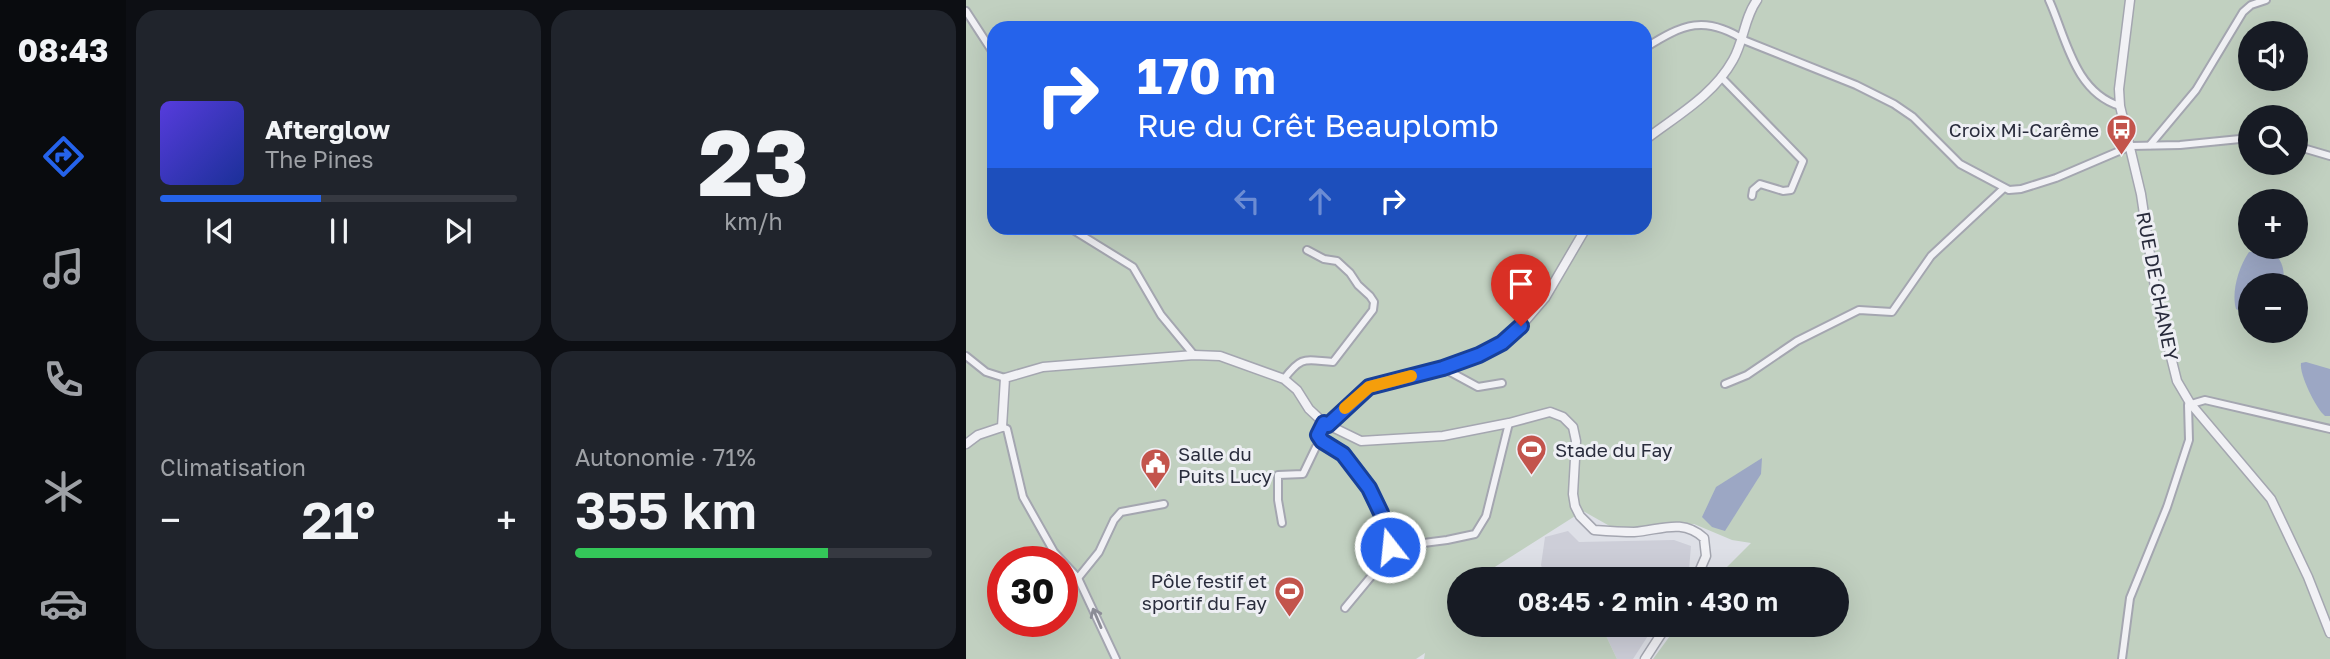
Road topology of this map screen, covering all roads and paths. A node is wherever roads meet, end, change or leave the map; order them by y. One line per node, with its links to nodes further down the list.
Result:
1 (1757, 0): 6 (street)
2 (2049, 0): 10 (street)
3 (2130, 0): 10 (street, RUE DE CHANEY)
4 (2266, 0): 13 (street)
5 (966, 11): 7 (street)
6 (1742, 38): 8 (street); 9 (street); 17 (street)
7 (987, 43)
8 (1652, 44)
9 (1721, 77): 11 (street); 18 (street)
10 (2120, 106): 14 (street, RUE DE CHANEY)
11 (1652, 135)
12 (2238, 139): 13 (street)
13 (2150, 145): 14 (street)
14 (2131, 146): 17 (street); 29 (street, RUE DE CHANEY)
15 (2308, 150): 16 (street)
16 (2330, 156)
17 (2004, 188): 28 (street)
18 (1752, 196)
19 (1081, 235): 22 (street)
20 (1582, 235): 24 (street)
21 (1307, 250): 26 (street)
22 (1194, 355): 25 (street); 26 (street)
23 (966, 356): 25 (street)
24 (1443, 368): 27 (street); 31 (street)
25 (1005, 378): 32 (street)
26 (1284, 379): 31 (street)
27 (1502, 383)
28 (1725, 384)
29 (2190, 403): 33 (street); 42 (street, RUE DE CHANEY); 46 (street)
30 (1509, 423): 31 (street); 38 (street); 39 (street)
31 (1326, 424): 34 (street)
32 (1002, 427): 35 (street); 40 (street)
33 (2330, 429)
34 (1322, 441): 37 (street); 38 (street)
35 (966, 444)
36 (1164, 504): 40 (street)
37 (1282, 523)
38 (1393, 550): 41 (street)
39 (1701, 567)
40 (1079, 578): 44 (street, one-way to 40)
41 (1345, 608)
42 (2330, 632)
43 (1659, 637): 45 (street)
44 (1116, 659)
45 (1645, 659)
46 (2122, 659)

